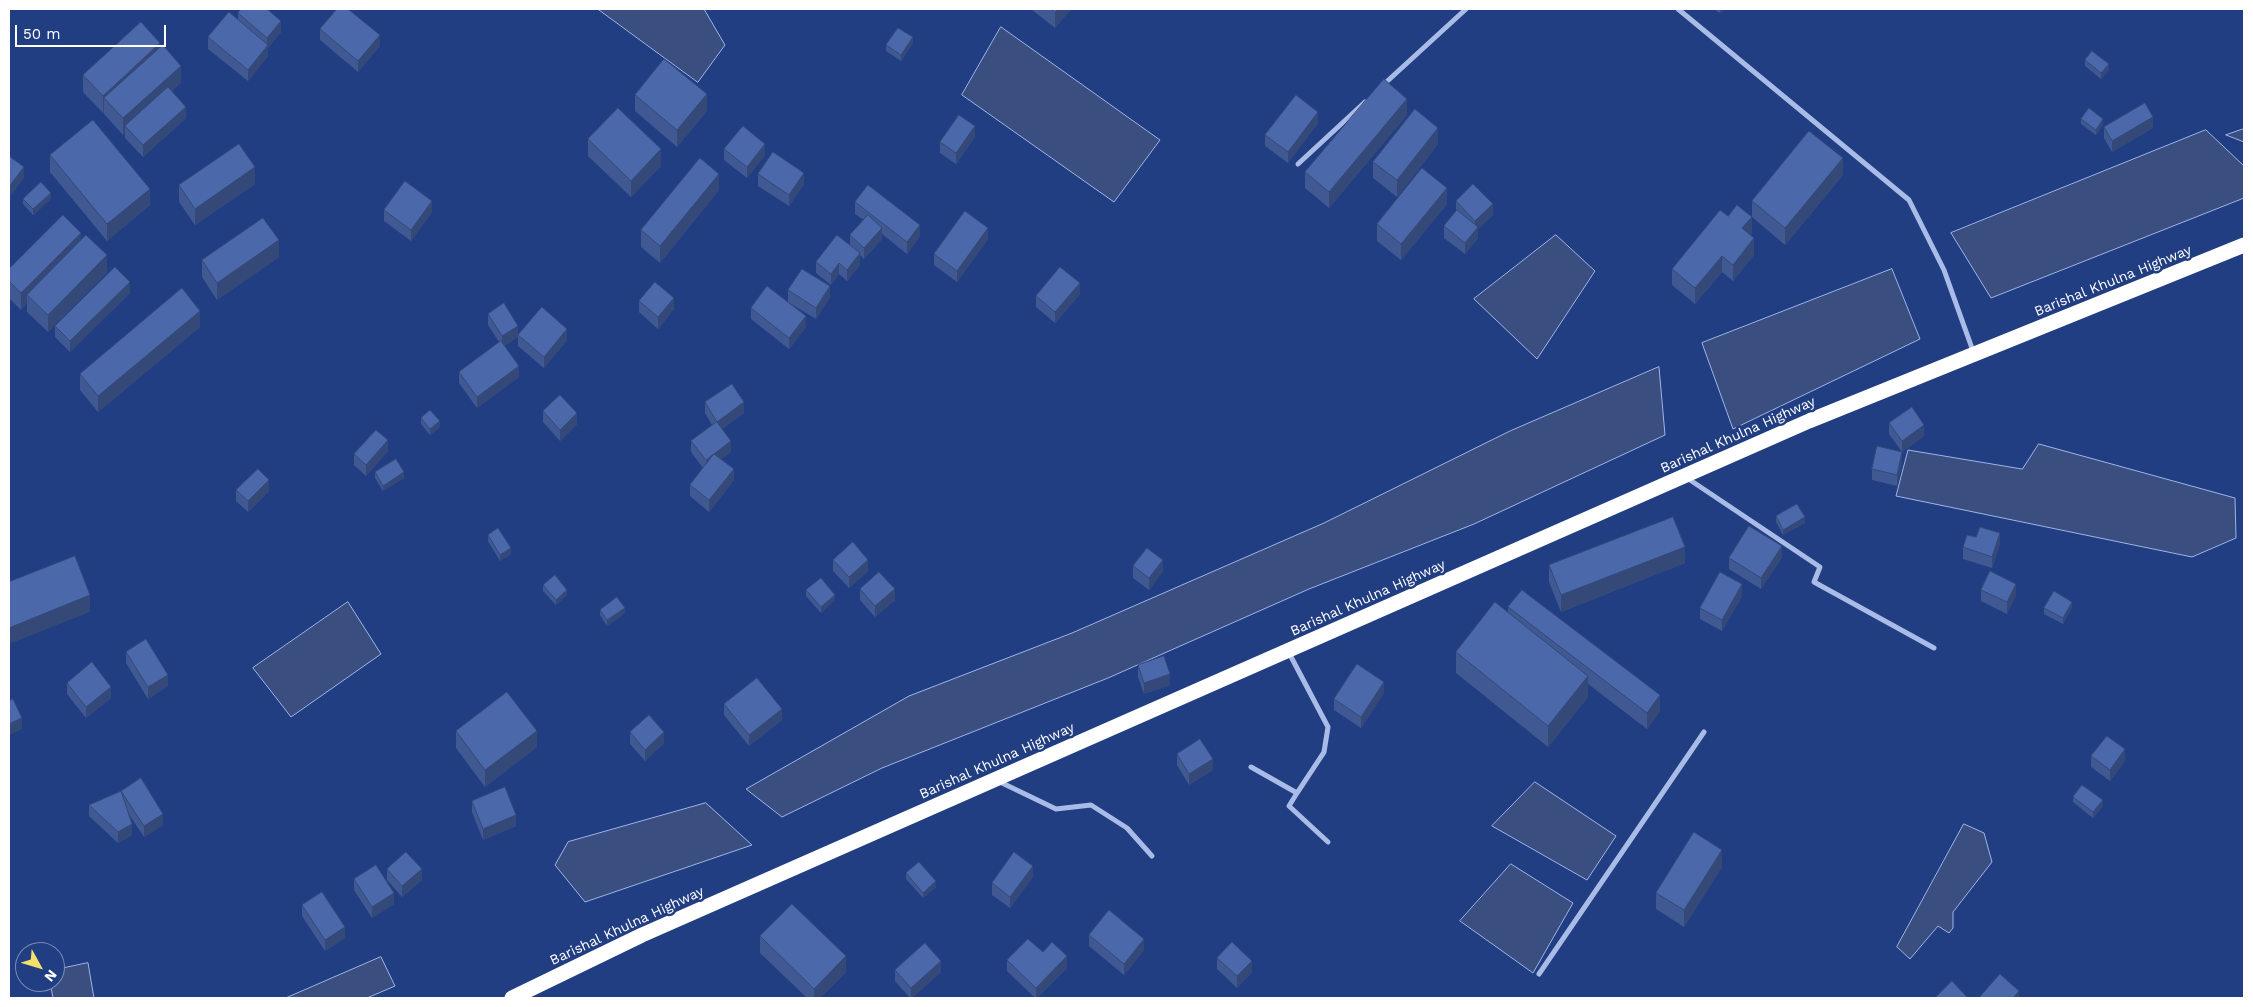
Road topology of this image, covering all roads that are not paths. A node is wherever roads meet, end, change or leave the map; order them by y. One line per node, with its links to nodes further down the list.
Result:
1 (1466, 9): 3 (street)
2 (1678, 9): 7 (street)
3 (1378, 90)
4 (1371, 97): 5 (street)
5 (1298, 164)
6 (2244, 245): 7 (highway, Barishal Khulna Highway)
7 (1974, 354): 8 (highway, Barishal Khulna Highway)
8 (1684, 476): 9 (street); 10 (highway, Barishal Khulna Highway)
9 (1934, 648)
10 (1288, 650): 13 (highway, Barishal Khulna Highway); 14 (street)
11 (1704, 732): 17 (street)
12 (1251, 767): 14 (street)
13 (995, 779): 16 (street); 18 (highway, Barishal Khulna Highway)
14 (1297, 793): 15 (street)
15 (1328, 842)
16 (1152, 856)
17 (1539, 974)
18 (512, 998)

